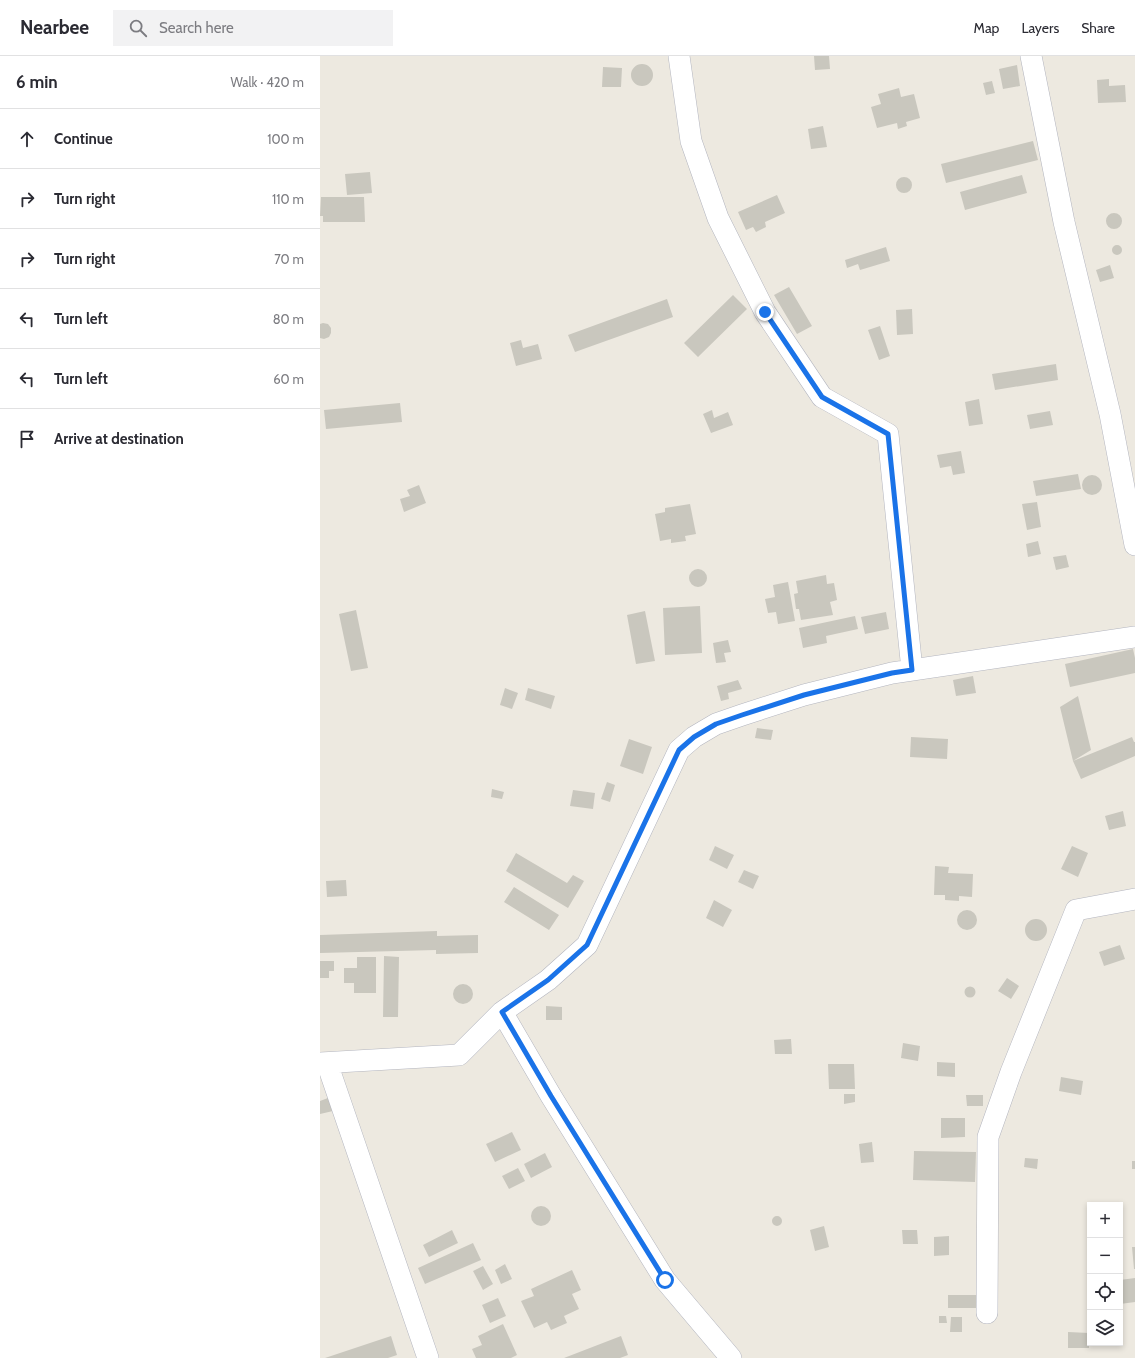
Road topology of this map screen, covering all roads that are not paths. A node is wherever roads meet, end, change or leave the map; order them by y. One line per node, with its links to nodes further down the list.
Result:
1 (680, 56): 5 (street)
2 (1031, 56): 3 (street)
3 (1135, 545)
4 (1135, 637): 5 (street)
5 (912, 670): 7 (street)
6 (1135, 899): 9 (street)
7 (502, 1012): 8 (street); 11 (street)
8 (323, 1063): 10 (street)
9 (987, 1313)
10 (428, 1358)
11 (731, 1358)

